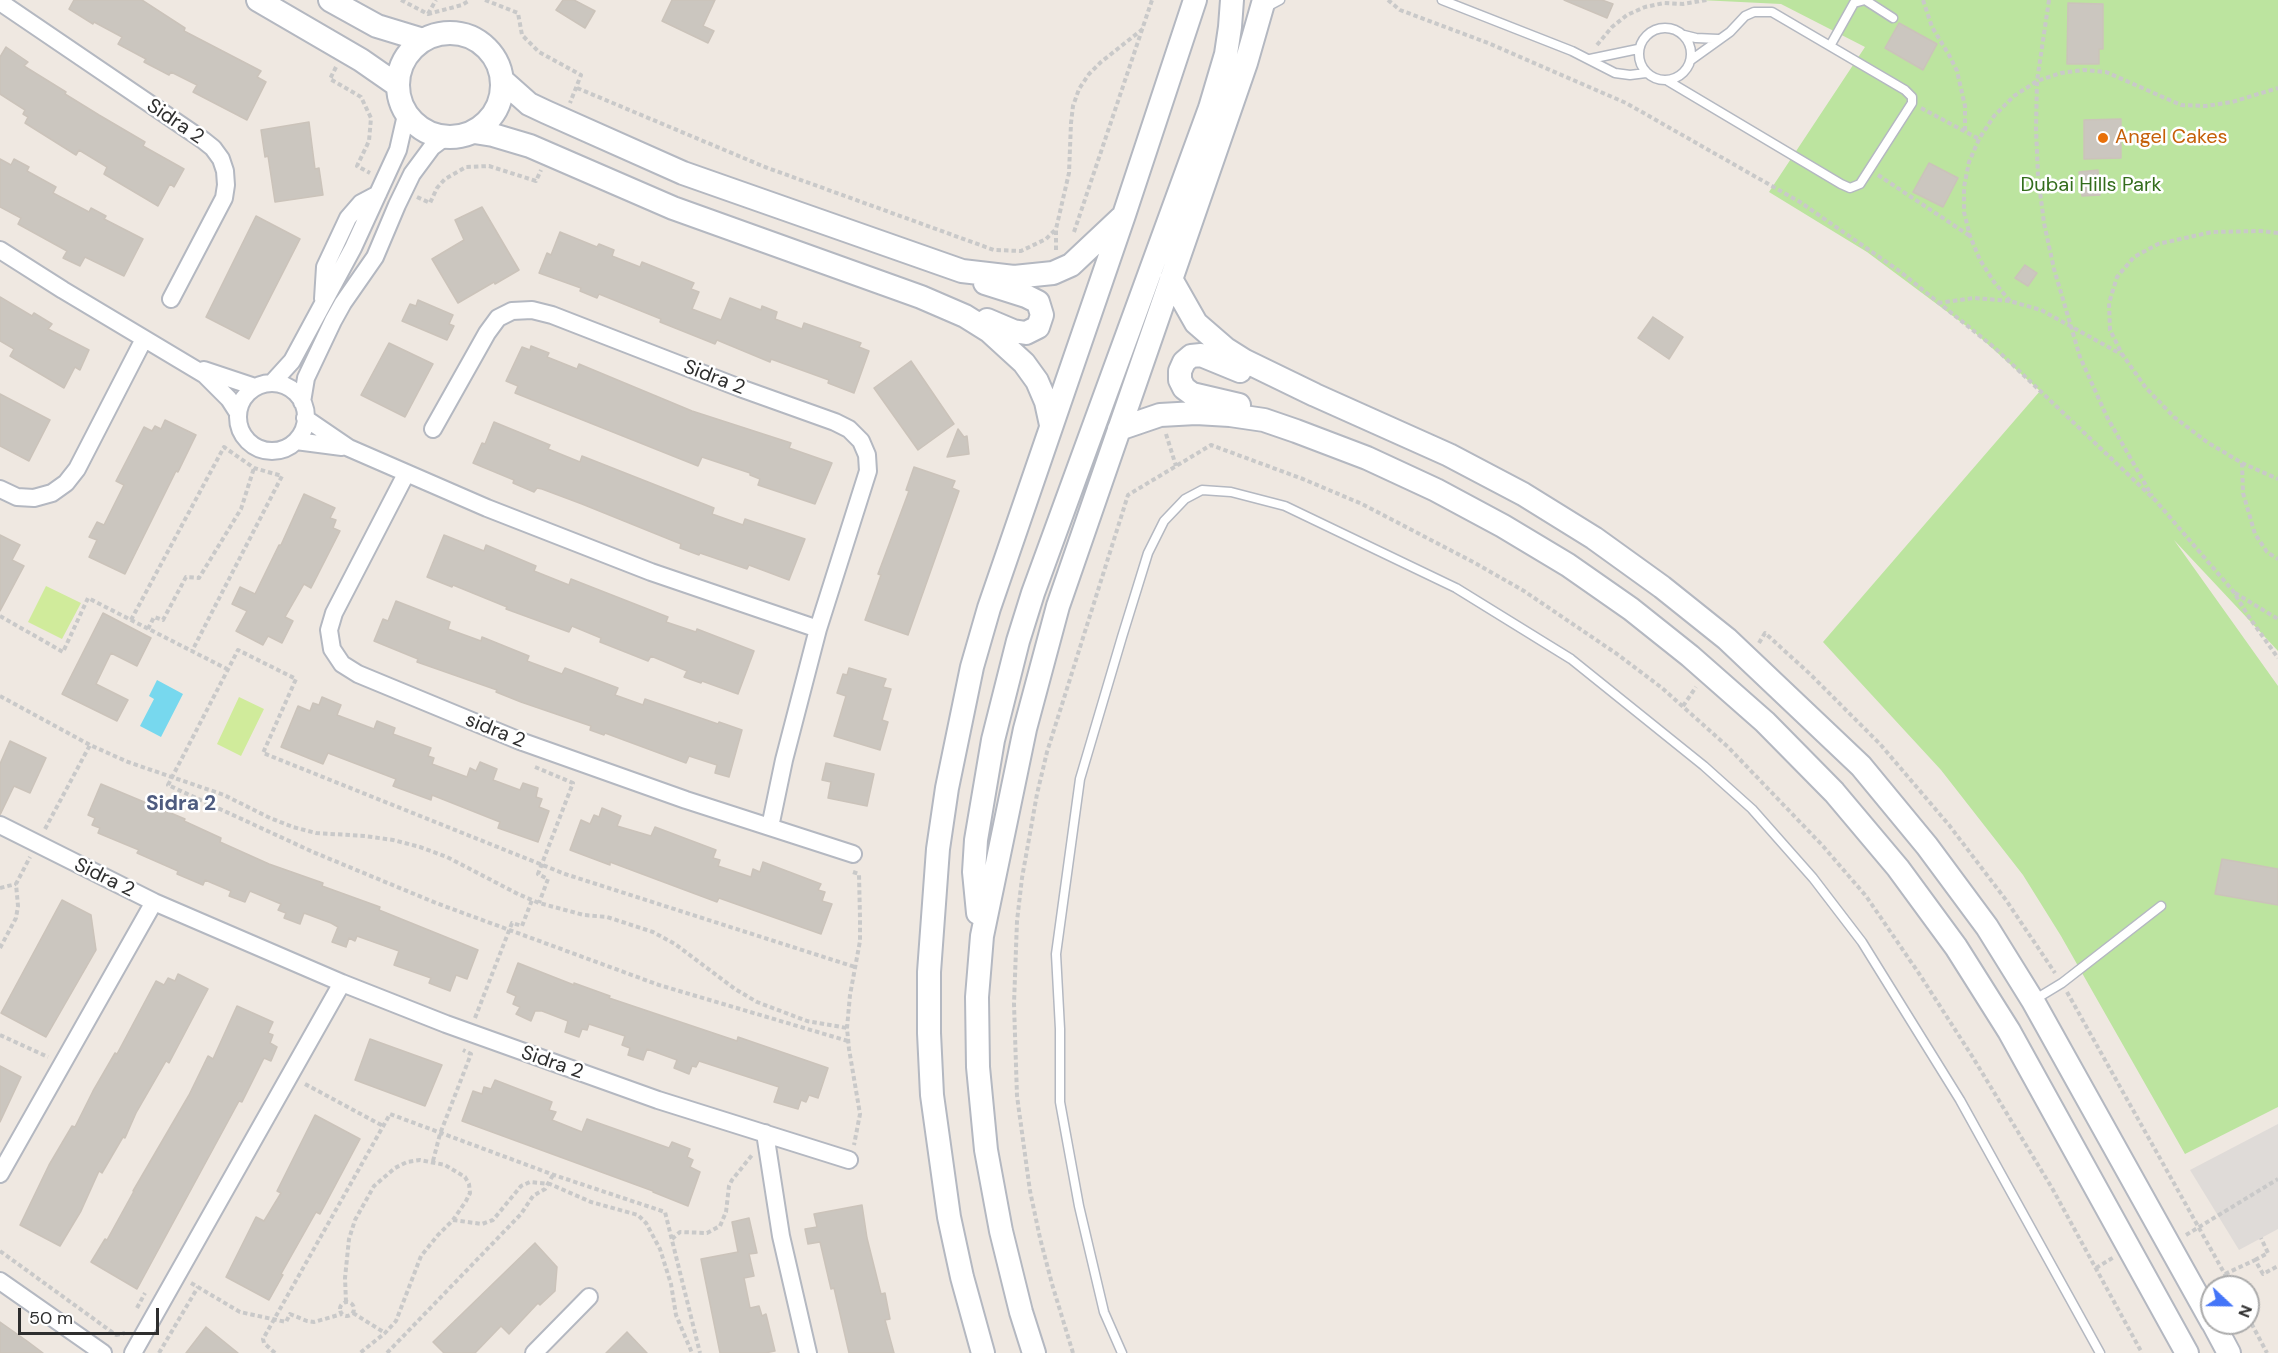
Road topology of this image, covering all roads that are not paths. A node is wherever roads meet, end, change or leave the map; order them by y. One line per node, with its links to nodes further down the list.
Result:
1 (258, 0): 21 (street)
2 (330, 0): 13 (street)
3 (1187, 0): 10 (street)
4 (1195, 0): 10 (street)
5 (1232, 0): 52 (street)
6 (1442, 0): 16 (lane)
7 (0, 2): 29 (street, Sidra 2)
8 (1269, 3): 28 (street)
9 (1893, 18): 14 (lane)
10 (1185, 30): 25 (street)
11 (1683, 35): 12 (lane); 15 (lane); 17 (lane)
12 (1722, 39): 14 (lane); 17 (lane)
13 (423, 40): 19 (street); 21 (street)
14 (1830, 46): 20 (lane)
15 (1638, 49): 16 (lane); 18 (lane)
16 (1590, 58): 18 (lane)
17 (1690, 60): 20 (lane)
18 (1646, 73): 20 (lane)
19 (502, 80): 23 (street); 27 (street)
20 (1668, 81)
21 (397, 85): 22 (street)
22 (406, 115): 24 (street); 33 (street)
23 (474, 132): 24 (street); 30 (street)
24 (444, 138): 36 (street)
25 (1124, 215): 27 (street); 38 (street)
26 (0, 250): 31 (street)
27 (962, 271): 30 (street)
28 (1171, 279): 35 (street); 40 (street)
29 (171, 299)
30 (965, 316): 38 (street)
31 (144, 339): 32 (street); 45 (street)
32 (192, 365): 34 (street); 37 (street)
33 (272, 383): 34 (street); 36 (street)
34 (255, 387): 37 (street)
35 (1315, 395): 41 (street); 54 (street)
36 (304, 410): 42 (street); 43 (street)
37 (238, 413): 42 (street)
38 (1051, 425): 68 (street)
39 (433, 429): 46 (street, Sidra 2)
40 (1119, 429): 41 (street); 52 (street)
41 (1296, 430): 58 (street)
42 (296, 441): 43 (street)
43 (349, 448): 44 (street)
44 (406, 474): 46 (street); 48 (street, sidra 2)
45 (0, 489)
46 (818, 629): 48 (street, Sidra 2)
47 (0, 825): 50 (street, Sidra 2)
48 (770, 827): 49 (street, sidra 2)
49 (853, 854)
50 (154, 902): 53 (street, Sidra 2); 59 (street)
51 (2161, 906): 54 (lane)
52 (982, 936): 69 (street)
53 (342, 983): 55 (street, Sidra 2); 65 (street)
54 (2033, 1001): 56 (street)
55 (766, 1135): 57 (street, Sidra 2); 67 (street)
56 (2115, 1148): 58 (street); 62 (street)
57 (849, 1160)
58 (2082, 1165): 72 (street)
59 (0, 1174)
60 (0, 1281): 64 (street)
61 (589, 1297): 66 (street)
62 (2200, 1301)
63 (2219, 1335): 73 (street)
64 (103, 1353)
65 (133, 1353)
66 (534, 1353)
67 (808, 1353)
68 (983, 1353)
69 (1034, 1353)
70 (1122, 1353): 71 (lane)
71 (2100, 1353)
72 (2187, 1353)
73 (2229, 1353)

